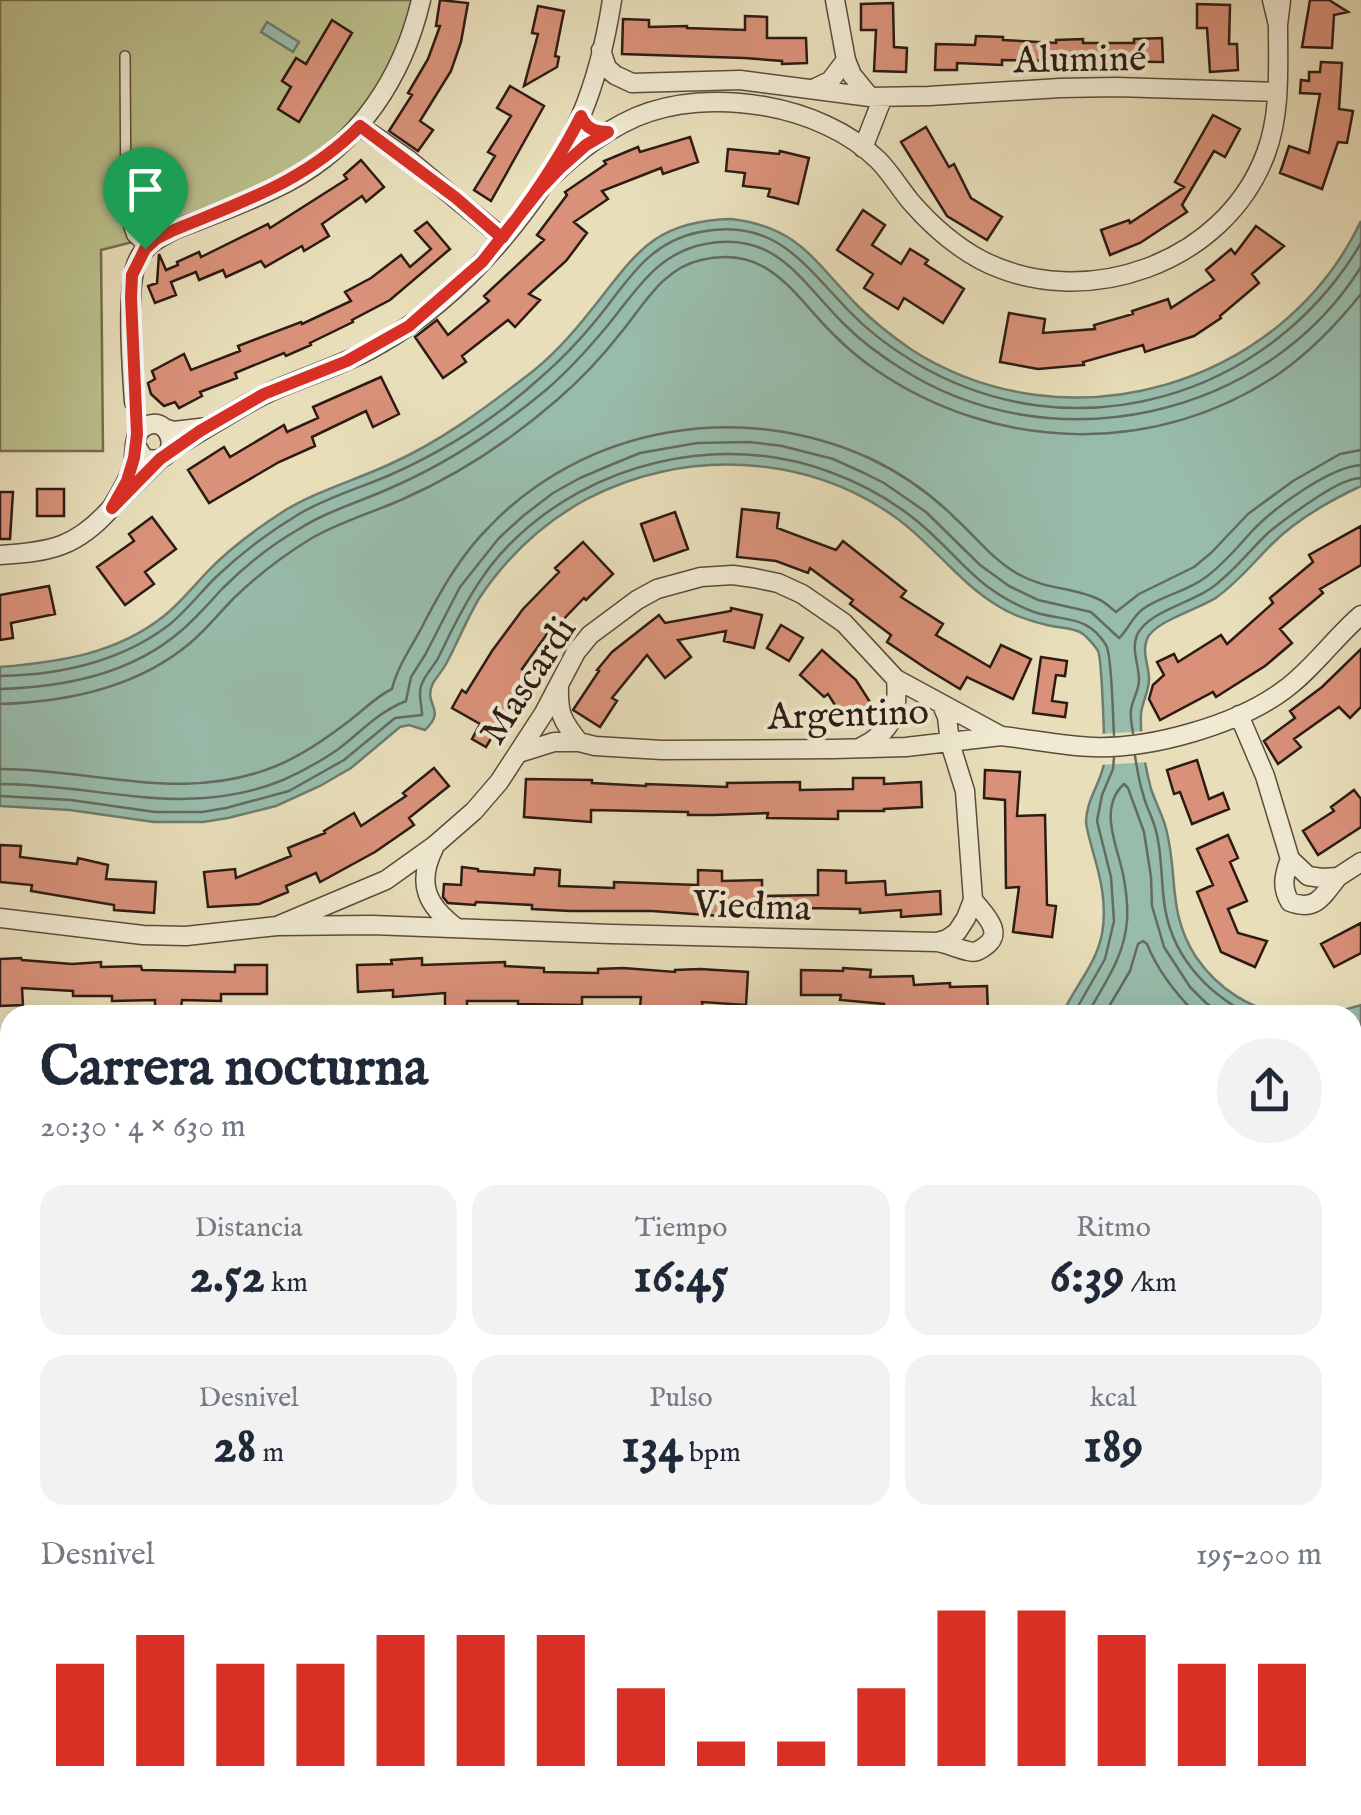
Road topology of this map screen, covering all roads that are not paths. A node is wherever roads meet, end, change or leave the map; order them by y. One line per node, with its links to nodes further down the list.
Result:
1 (421, 0): 15 (street)
2 (612, 0): 7 (street)
3 (835, 0): 9 (street)
4 (1272, 0): 6 (street)
5 (1281, 0): 6 (street)
6 (1278, 25): 12 (street)
7 (601, 50): 10 (street); 14 (street)
8 (124, 56): 20 (lane)
9 (846, 60): 11 (street); 13 (street)
10 (632, 83): 11 (street, Aluminé); 14 (street, Aluminé)
11 (814, 90): 13 (street, Aluminé)
12 (1277, 92): 13 (street, Aluminé); 17 (street)
13 (877, 96): 17 (street)
14 (584, 106): 16 (street); 18 (street)
15 (360, 126): 19 (street); 20 (street)
16 (608, 132): 17 (street); 18 (street)
17 (863, 148)
18 (540, 189): 19 (street)
19 (502, 238): 23 (street)
20 (145, 249): 21 (street)
21 (134, 402): 22 (street); 24 (street)
22 (161, 426): 23 (street); 24 (street); 25 (street)
23 (208, 426): 25 (street)
24 (136, 439): 25 (street); 26 (street)
25 (164, 455): 26 (street)
26 (112, 508): 27 (street)
27 (0, 555)
28 (1361, 614): 32 (street)
29 (896, 679): 30 (street, Mascardi); 31 (street, Argentino); 36 (street)
30 (560, 683): 34 (street); 37 (street, Mascardi)
31 (942, 705): 33 (street, Argentino); 35 (street)
32 (1239, 715): 33 (street); 39 (street)
33 (1001, 736): 35 (street, Argentino)
34 (579, 742): 36 (street, Argentino); 37 (street, Argentino)
35 (950, 742): 36 (street, Argentino); 45 (street)
36 (858, 748)
37 (519, 754): 38 (street, Mascardi)
38 (435, 846): 41 (street, Mascardi); 43 (street)
39 (1290, 859): 42 (street); 42 (street)
40 (1361, 862): 42 (street)
41 (400, 871): 43 (street); 44 (street)
42 (1338, 876)
43 (426, 881): 46 (street)
44 (367, 888): 48 (street); 49 (street)
45 (973, 900): 52 (street); 52 (street, Viedma)
46 (428, 901): 50 (street); 51 (street)
47 (0, 918): 49 (street)
48 (372, 925): 49 (street); 50 (street)
49 (277, 926)
50 (410, 926): 51 (street, Viedma)
51 (457, 929): 52 (street, Viedma)
52 (937, 942)

